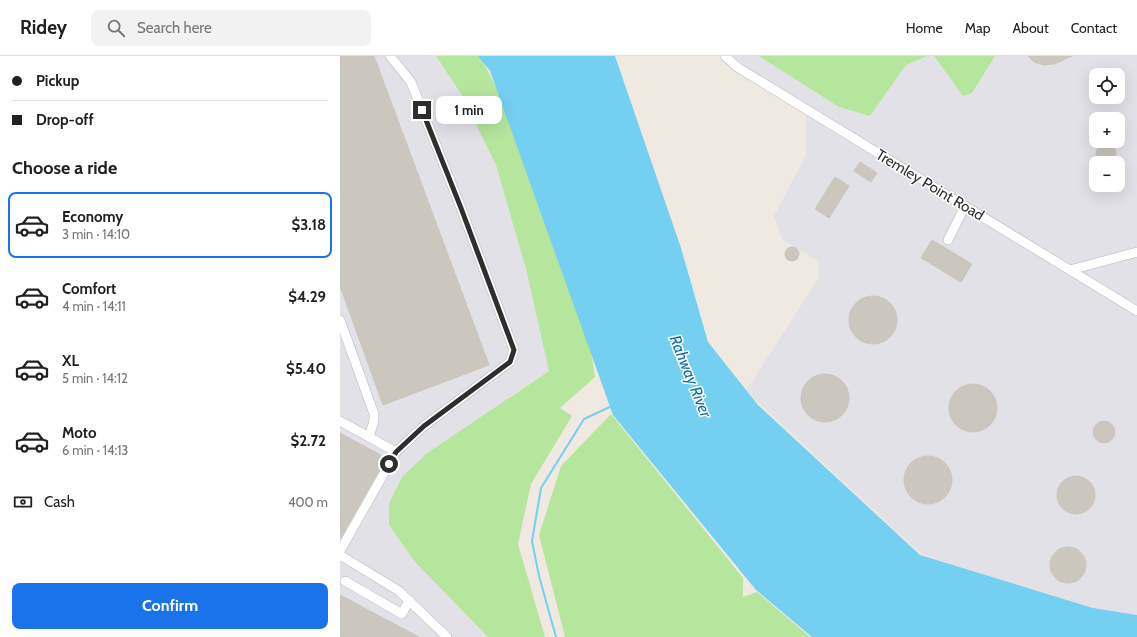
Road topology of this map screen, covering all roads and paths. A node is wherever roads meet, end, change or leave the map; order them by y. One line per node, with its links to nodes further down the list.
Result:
1 (390, 56): 11 (street)
2 (725, 56): 3 (street, Tremley Point Road)
3 (965, 206): 4 (street); 6 (street, Tremley Point Road)
4 (948, 240)
5 (1137, 252): 6 (street)
6 (1070, 270): 7 (street, Tremley Point Road)
7 (1137, 311)
8 (340, 320): 10 (street)
9 (340, 420): 10 (street)
10 (369, 437): 11 (street)
11 (396, 452): 12 (street)
12 (340, 552)
13 (340, 555): 15 (street)
14 (345, 581): 15 (street)
15 (409, 600): 16 (street)
16 (447, 637)

